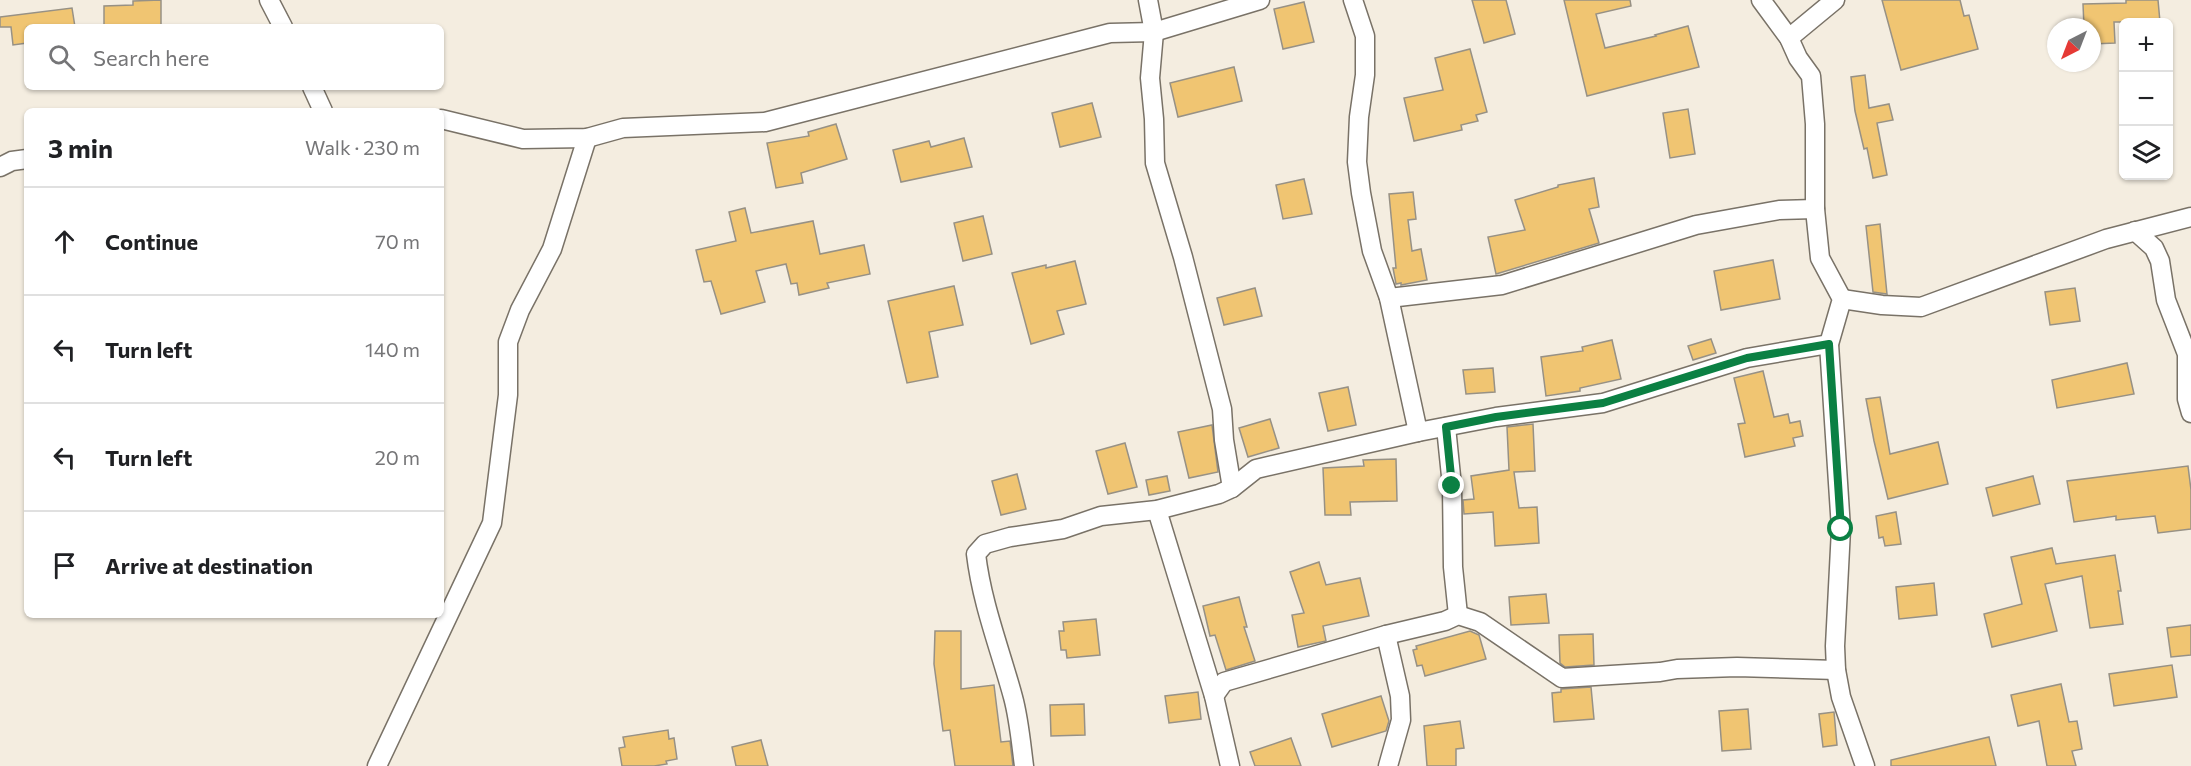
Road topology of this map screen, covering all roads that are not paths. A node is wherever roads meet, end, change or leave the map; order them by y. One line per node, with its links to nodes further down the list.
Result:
1 (269, 0): 7 (street)
2 (1148, 0): 8 (street)
3 (1260, 0): 8 (street)
4 (1353, 0): 19 (street)
5 (1761, 0): 9 (street)
6 (1835, 0): 9 (street)
7 (281, 24)
8 (1154, 32): 13 (street); 25 (street)
9 (1789, 38): 16 (street)
10 (313, 90): 11 (street)
11 (322, 108)
12 (444, 120): 13 (street)
13 (587, 138): 31 (street)
14 (24, 159): 15 (street)
15 (0, 167)
16 (1815, 209): 19 (street); 20 (street)
17 (2191, 217): 18 (street)
18 (2135, 231): 20 (street); 22 (street)
19 (1389, 298): 24 (street)
20 (1842, 299): 21 (street)
21 (1829, 344): 23 (street); 29 (street)
22 (2191, 413)
23 (1446, 427): 24 (street); 27 (street)
24 (1418, 432): 25 (street)
25 (1232, 488): 26 (street)
26 (1157, 510): 30 (street); 32 (street)
27 (1458, 615): 28 (street); 29 (street)
28 (1386, 635): 30 (street); 34 (street)
29 (1836, 670): 35 (street)
30 (1214, 696): 33 (street)
31 (377, 766)
32 (1024, 766)
33 (1230, 766)
34 (1388, 766)
35 (1865, 766)

